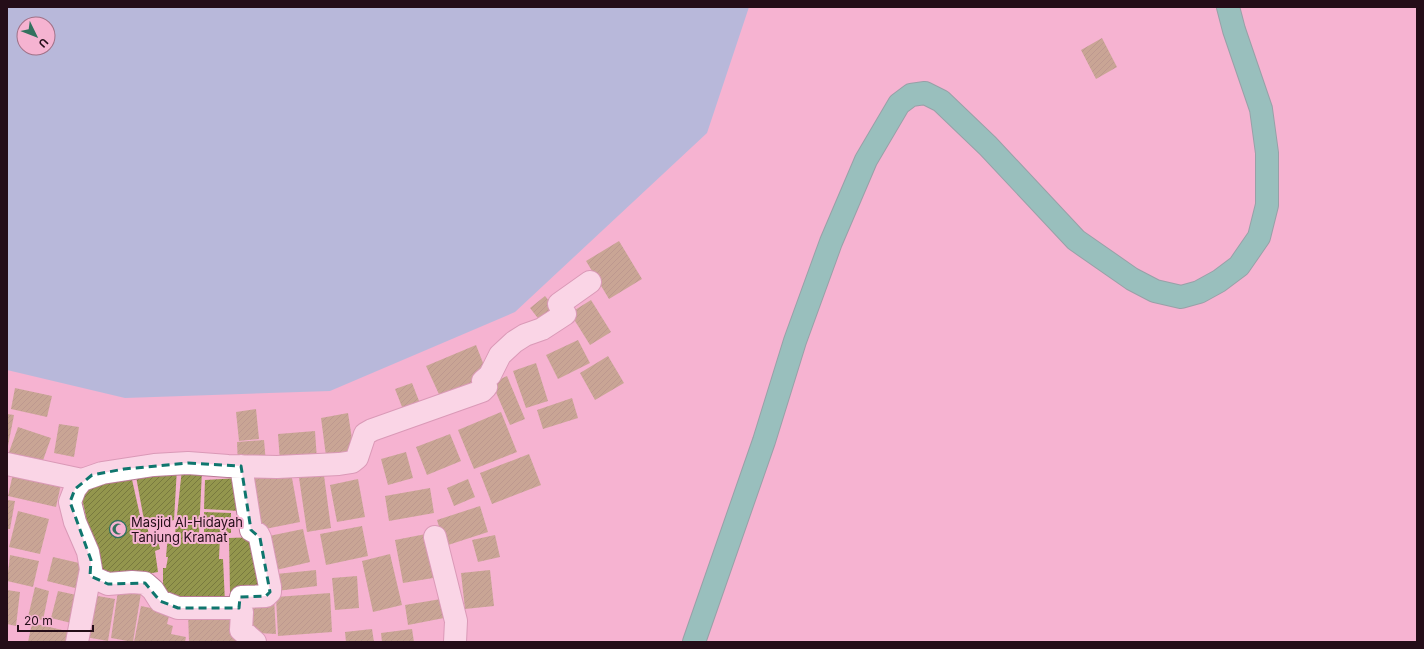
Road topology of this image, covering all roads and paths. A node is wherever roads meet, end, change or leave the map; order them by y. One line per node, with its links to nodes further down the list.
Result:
1 (1228, 7): 12 (highway)
2 (590, 282): 4 (street)
3 (7, 464): 5 (street)
4 (241, 466): 5 (street); 8 (street)
5 (82, 480): 7 (street)
6 (435, 537): 11 (street)
7 (90, 576): 8 (street); 9 (street)
8 (239, 608): 10 (street)
9 (77, 642)
10 (254, 642)
11 (455, 642)
12 (694, 642)

